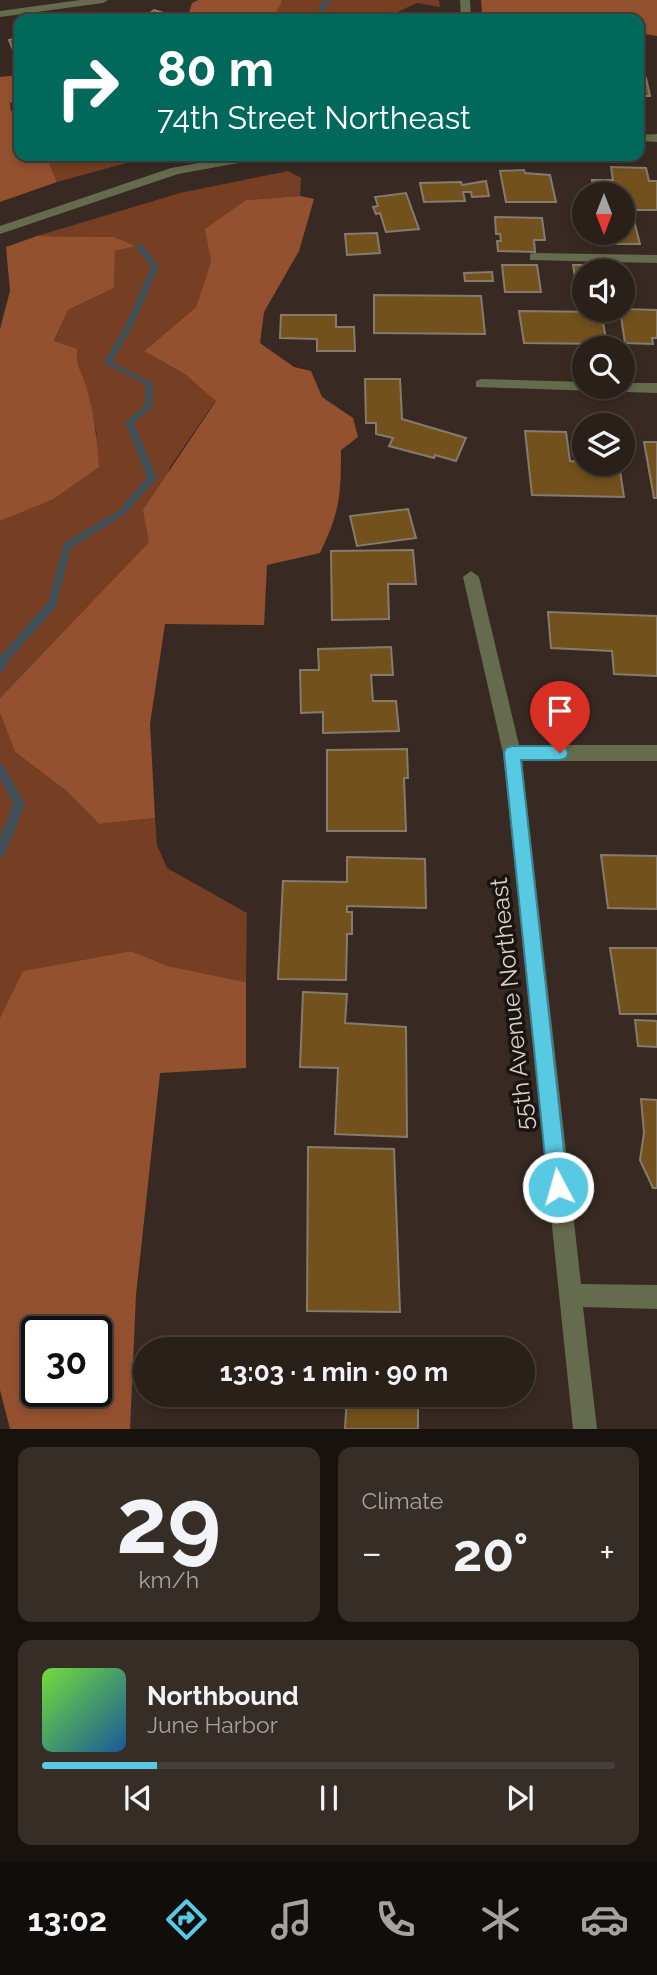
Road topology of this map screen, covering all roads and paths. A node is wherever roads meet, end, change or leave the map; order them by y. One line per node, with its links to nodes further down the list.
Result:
1 (103, 0): 2 (street)
2 (0, 14)
3 (228, 161): 4 (street)
4 (0, 230)
5 (534, 257): 6 (street)
6 (657, 259)
7 (481, 384): 8 (street)
8 (572, 387)
9 (635, 388): 10 (street)
10 (657, 388)
11 (471, 577): 12 (street, 55th Avenue Northeast)
12 (512, 753): 13 (street); 14 (street, 55th Avenue Northeast)
13 (657, 754)
14 (570, 1295): 15 (street); 16 (street, 55th Avenue Northeast)
15 (657, 1297)
16 (585, 1429)

